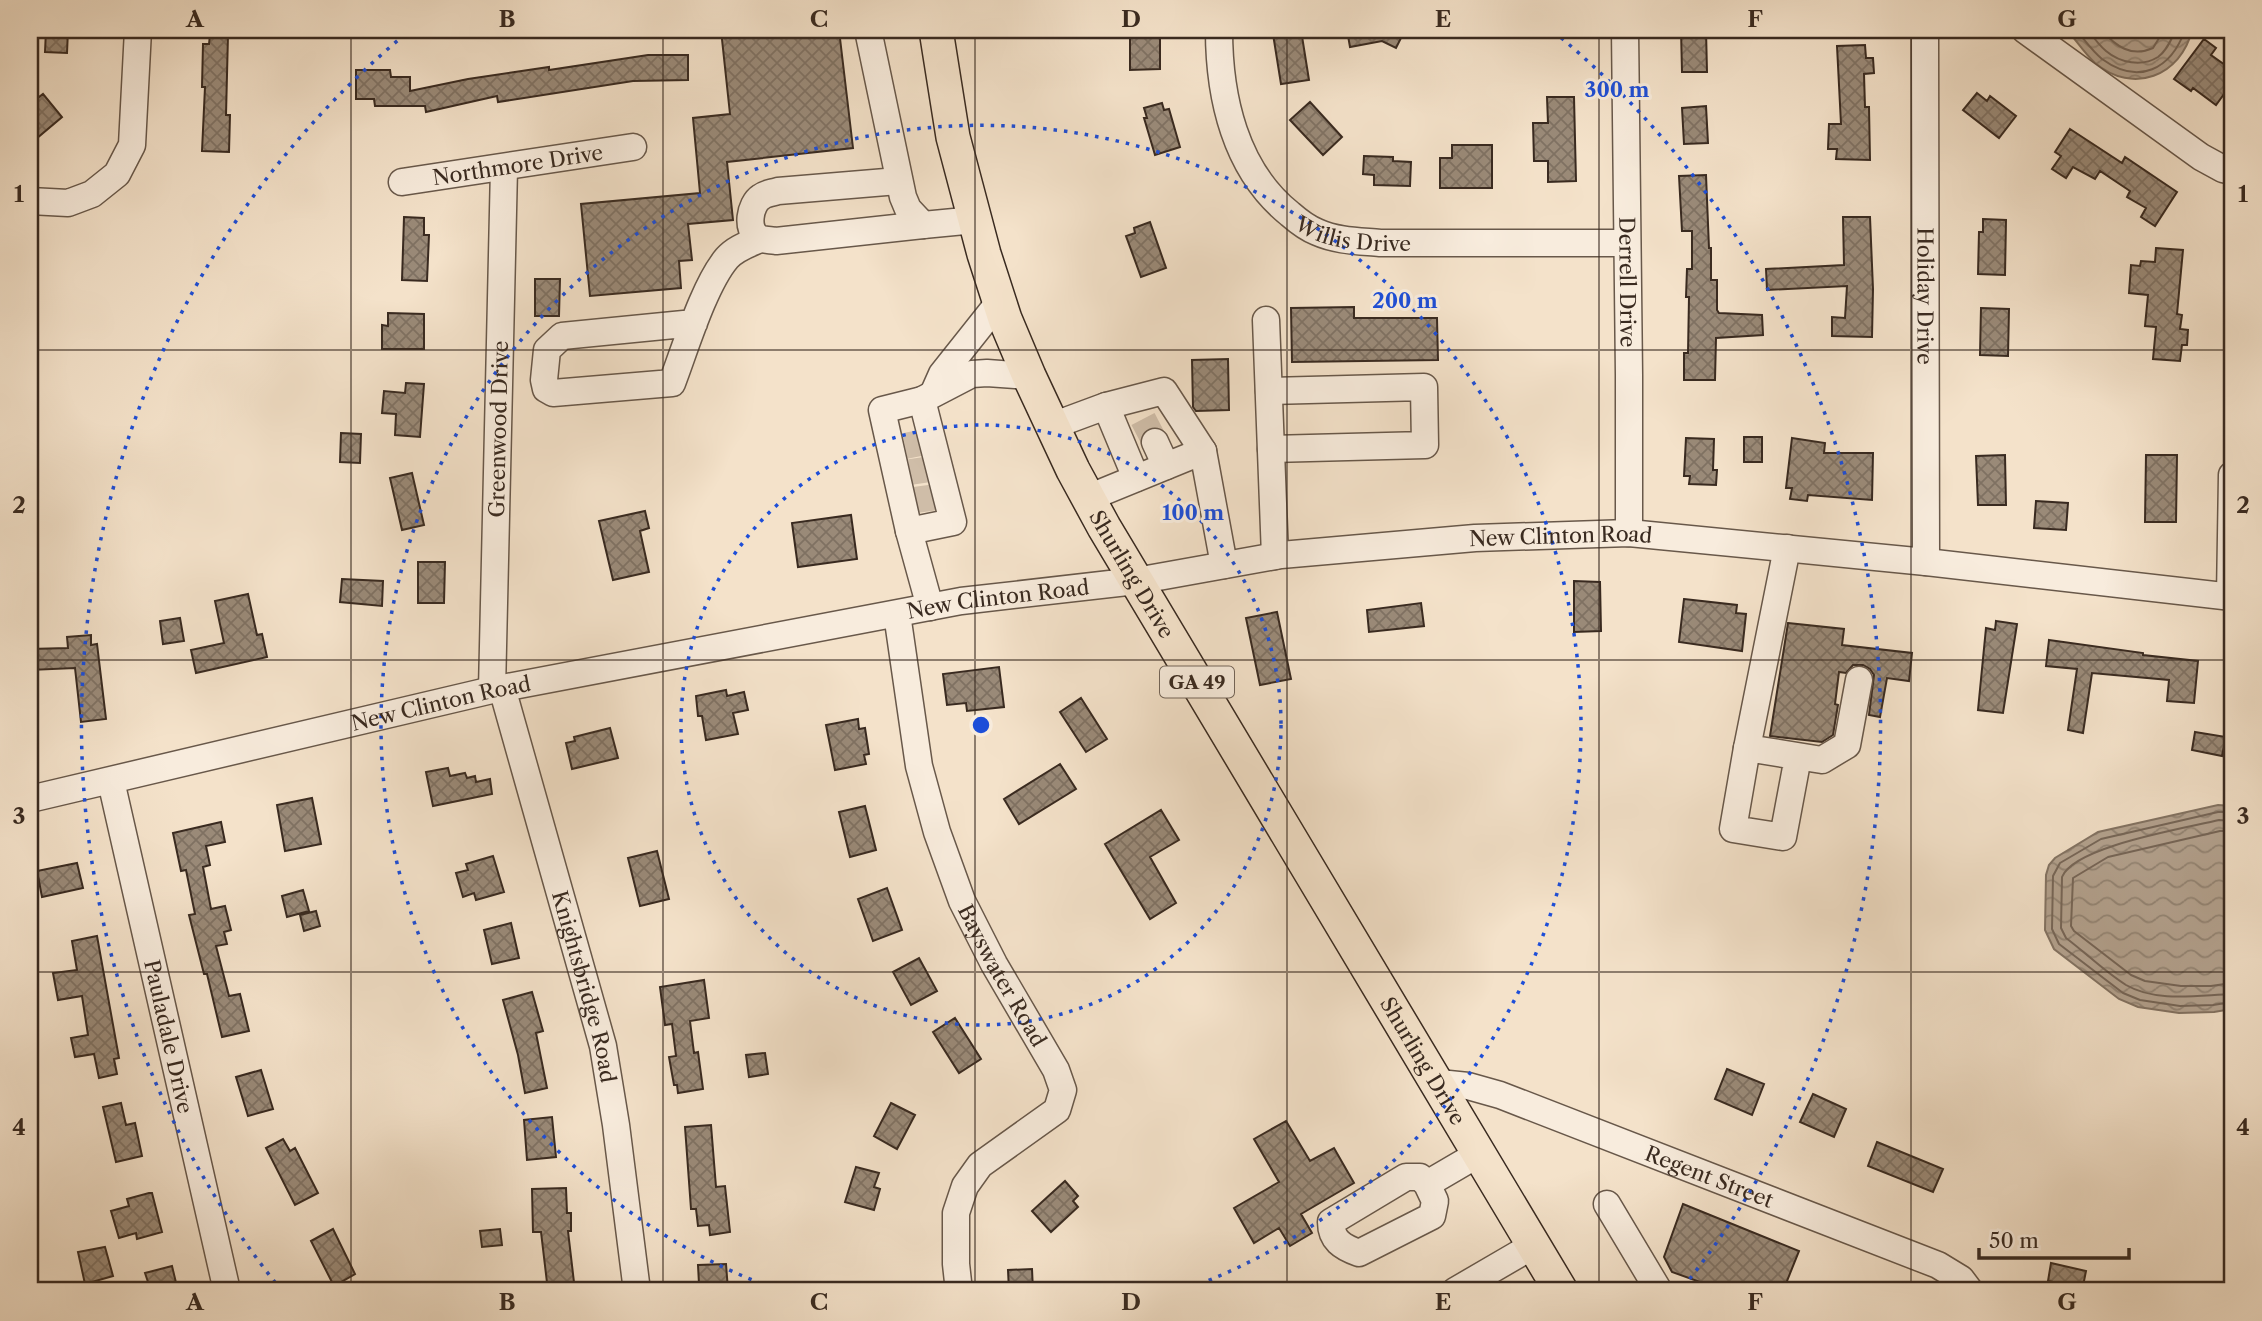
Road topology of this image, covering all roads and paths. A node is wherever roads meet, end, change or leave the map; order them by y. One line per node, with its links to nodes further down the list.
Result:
1 (138, 30): 13 (street)
2 (868, 30): 11 (street)
3 (936, 30): 14 (main road, Shurling Drive / GA 49)
4 (1219, 30): 17 (street, Willis Drive)
5 (1625, 30): 17 (street, Derrell Drive)
6 (1925, 30): 41 (street, Holiday Drive)
7 (2025, 30): 10 (street)
8 (633, 148): 9 (street, Northmore Drive)
9 (504, 168): 12 (street, Northmore Drive); 23 (street, Greenwood Drive)
10 (2232, 171)
11 (898, 181): 15 (street); 16 (street)
12 (402, 182)
13 (30, 201)
14 (975, 220): 15 (street); 18 (main road, Shurling Drive / GA 49)
15 (923, 225): 16 (street)
16 (760, 239): 20 (street)
17 (1628, 243): 38 (street, Derrell Drive)
18 (1000, 301): 21 (main road, Shurling Drive / GA 49); 25 (street)
19 (1266, 320): 24 (street)
20 (694, 323): 22 (street); 22 (street)
21 (1029, 376): 25 (street); 27 (main road, Shurling Drive / GA 49)
22 (544, 380): 23 (street)
23 (499, 383): 48 (street, Greenwood Drive)
24 (1269, 391): 30 (street); 30 (street)
25 (928, 396): 29 (street); 29 (street)
26 (1106, 406): 27 (street); 28 (street); 34 (street)
27 (1052, 426): 36 (main road, Shurling Drive / GA 49)
28 (1150, 431): 31 (street); 31 (street); 34 (street)
29 (913, 444): 32 (street); 32 (street)
30 (1271, 449): 40 (street)
31 (1203, 451): 42 (street)
32 (919, 471): 35 (street); 35 (street)
33 (2232, 475): 44 (street)
34 (1136, 478): 36 (street)
35 (925, 498): 37 (street); 37 (street)
36 (1088, 498): 43 (main road, Shurling Drive / GA 49)
37 (909, 531): 45 (street)
38 (1629, 533): 39 (street, New Clinton Road); 40 (street, New Clinton Road)
39 (1787, 548): 41 (street, New Clinton Road); 49 (street)
40 (1275, 556): 42 (street, New Clinton Road)
41 (1926, 562): 44 (street, New Clinton Road)
42 (1224, 565): 43 (street, New Clinton Road)
43 (1136, 581): 45 (street, New Clinton Road); 53 (main road, Shurling Drive / GA 49)
44 (2231, 597)
45 (930, 607): 46 (street, New Clinton Road)
46 (897, 614): 48 (street, New Clinton Road); 61 (street, Bayswater Road)
47 (1858, 680): 50 (street)
48 (497, 689): 51 (street, New Clinton Road); 60 (street, Knightsbridge Road)
49 (1747, 748): 50 (street); 50 (street)
50 (1798, 757)
51 (111, 781): 52 (street, New Clinton Road); 59 (street, Pauladale Drive)
52 (30, 799)
53 (1438, 1083): 54 (main road, Shurling Drive / GA 49); 64 (street, Regent Street)
54 (1480, 1153): 55 (street); 57 (main road, Shurling Drive / GA 49)
55 (1427, 1184)
56 (1607, 1205): 63 (street)
57 (1534, 1245): 58 (street); 62 (main road, Shurling Drive / GA 49)
58 (1462, 1289)
59 (227, 1291)
60 (637, 1291)
61 (958, 1291)
62 (1561, 1291)
63 (1659, 1291)
64 (1970, 1291)

